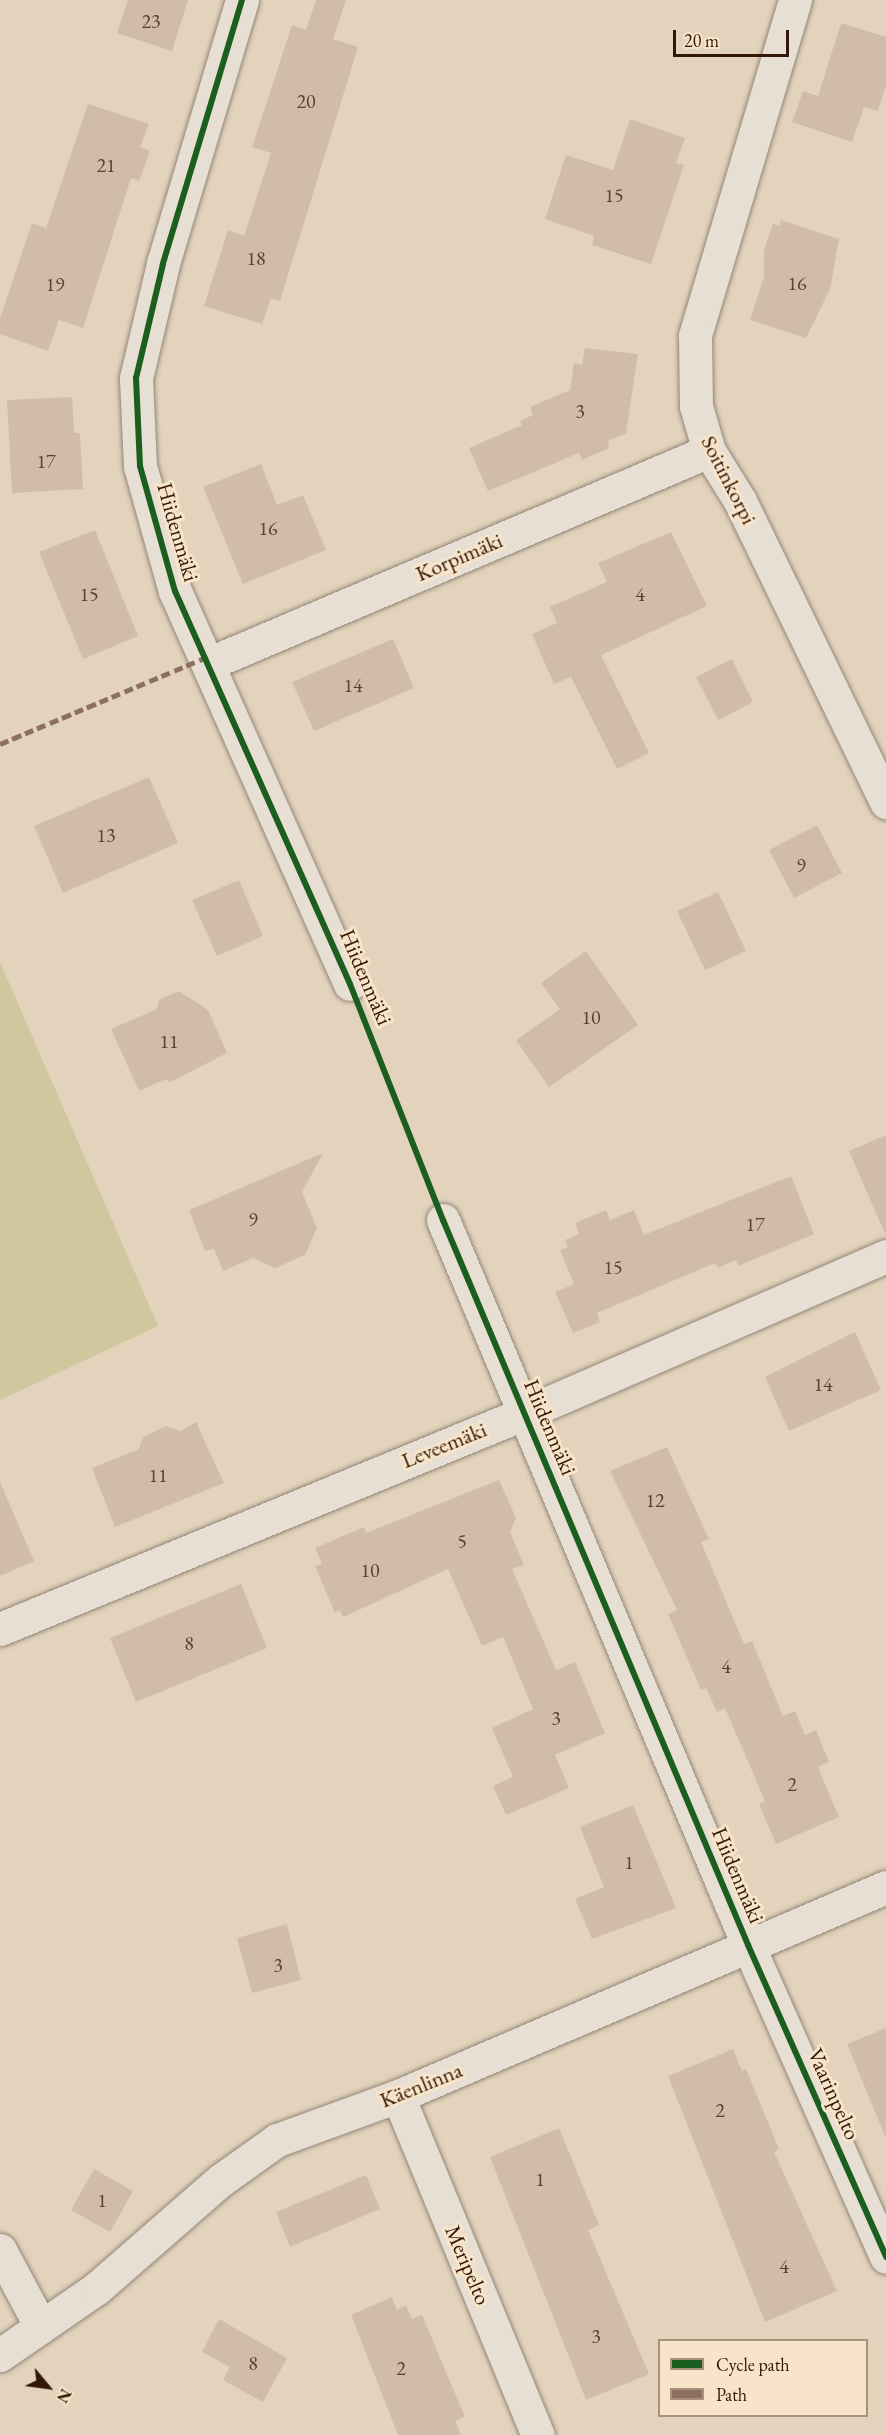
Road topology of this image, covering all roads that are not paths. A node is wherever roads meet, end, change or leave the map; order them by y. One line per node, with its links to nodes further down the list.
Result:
1 (242, 0): 4 (street, Hiidenmäki)
2 (795, 0): 3 (street, Soitinkorpi)
3 (709, 451): 4 (street, Korpimäki); 5 (street, Soitinkorpi)
4 (210, 663): 6 (street, Hiidenmäki)
5 (886, 802)
6 (350, 984)
7 (443, 1220): 9 (street, Hiidenmäki)
8 (886, 1256): 9 (street, Leveemäki)
9 (525, 1413): 10 (street, Leveemäki); 12 (street, Hiidenmäki)
10 (0, 1629)
11 (886, 1887): 12 (street, Käenlinna)
12 (748, 1945): 13 (street, Käenlinna); 15 (street, Vaarinpelto)
13 (398, 2096): 16 (street, Käenlinna); 18 (street, Meripelto)
14 (0, 2250): 16 (street)
15 (886, 2257)
16 (40, 2327): 17 (street, Käenlinna)
17 (0, 2355)
18 (538, 2435)

